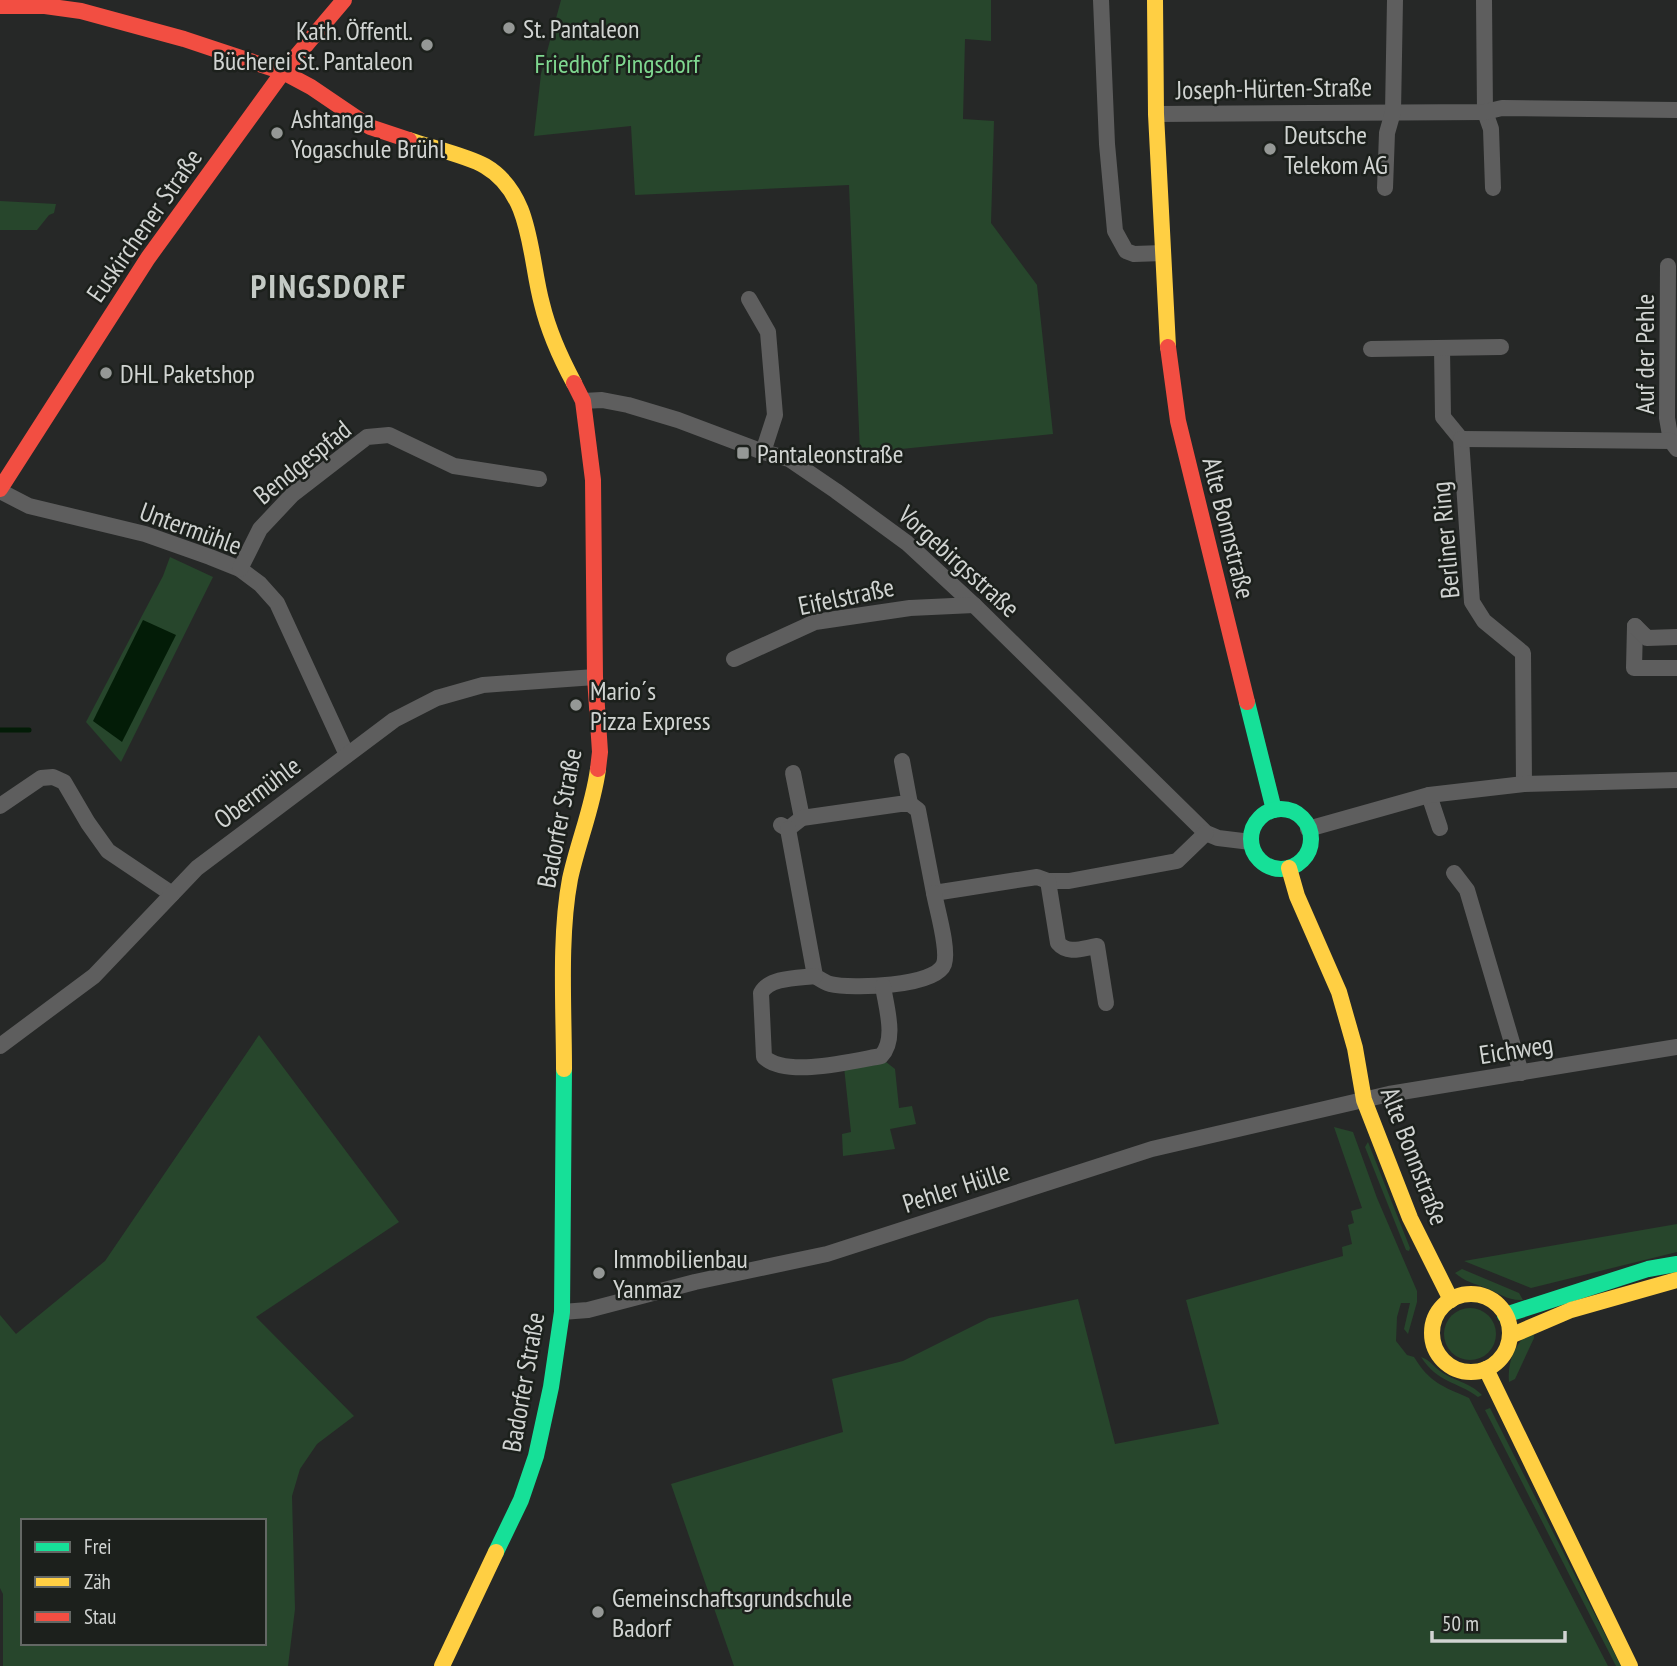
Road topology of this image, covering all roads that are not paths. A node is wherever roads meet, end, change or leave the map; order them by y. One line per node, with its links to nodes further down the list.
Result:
1 (344, 0): 7 (main road, Euskirchener Straße)
2 (1101, 0): 14 (street)
3 (1155, 0): 11 (main road, Alte Bonnstraße)
4 (1395, 0): 9 (street, Joseph-Hürten-Straße)
5 (1484, 0): 10 (street)
6 (0, 6): 7 (main road, Badorfer Straße)
7 (283, 72): 20 (main road, Badorfer Straße); 25 (main road, Euskirchener Straße)
8 (1677, 110): 10 (street, Joseph-Hürten-Straße)
9 (1393, 111): 10 (street, Joseph-Hürten-Straße); 11 (street, Joseph-Hürten-Straße); 12 (street, Joseph-Hürten-Straße)
10 (1485, 112): 13 (street)
11 (1156, 114): 14 (main road, Alte Bonnstraße)
12 (1385, 188)
13 (1493, 188)
14 (1163, 253): 40 (main road, Alte Bonnstraße)
15 (1668, 266): 22 (street, Auf der Pehle)
16 (749, 299): 23 (street)
17 (1501, 347): 18 (street)
18 (1442, 348): 19 (street); 21 (street, Berliner Ring)
19 (1371, 349)
20 (583, 401): 23 (street, Vorgebirgsstraße); 31 (main road, Badorfer Straße)
21 (1461, 439): 22 (street); 36 (street, Berliner Ring)
22 (1674, 445)
23 (763, 453): 27 (street, Vorgebirgsstraße)
24 (539, 479): 26 (street, Bendgespfad)
25 (0, 490): 26 (street, Untermühle)
26 (240, 569): 32 (street, Untermühle)
27 (974, 605): 29 (street, Eifelstraße); 44 (street, Vorgebirgsstraße)
28 (1677, 637): 30 (street)
29 (734, 659)
30 (1677, 668)
31 (595, 677): 32 (street, Obermühle); 61 (main road, Badorfer Straße)
32 (347, 755): 50 (street, Obermühle)
33 (902, 761): 38 (street)
34 (793, 773): 41 (street)
35 (1677, 780): 36 (street)
36 (1524, 784): 37 (street)
37 (1429, 794): 42 (street); 43 (street)
38 (911, 804): 41 (street); 49 (street)
39 (0, 806): 50 (street)
40 (1274, 810): 43 (main road); 45 (main road)
41 (802, 818): 51 (street)
42 (1440, 828)
43 (1308, 829): 46 (main road)
44 (1206, 832): 45 (street, Vorgebirgsstraße); 48 (street)
45 (1251, 842): 46 (main road)
46 (1289, 868): 57 (main road, Alte Bonnstraße)
47 (1454, 873): 56 (street)
48 (1048, 881): 49 (street); 53 (street)
49 (934, 893): 52 (street)
50 (172, 894): 54 (street, Obermühle)
51 (815, 976): 52 (street); 52 (street)
52 (883, 986)
53 (1106, 1003)
54 (0, 1046)
55 (1677, 1047): 56 (street, Eichweg)
56 (1521, 1073): 57 (street, Eichweg)
57 (1364, 1100): 60 (main road, Alte Bonnstraße); 61 (street, Pehler Hülle)
58 (1677, 1264): 62 (main road)
59 (1677, 1280): 63 (main road)
60 (1451, 1300): 62 (main road); 64 (main road)
61 (562, 1312): 65 (main road, Badorfer Straße)
62 (1505, 1315): 63 (main road)
63 (1510, 1336): 64 (main road)
64 (1486, 1369): 66 (main road)
65 (442, 1666)
66 (1630, 1666)

